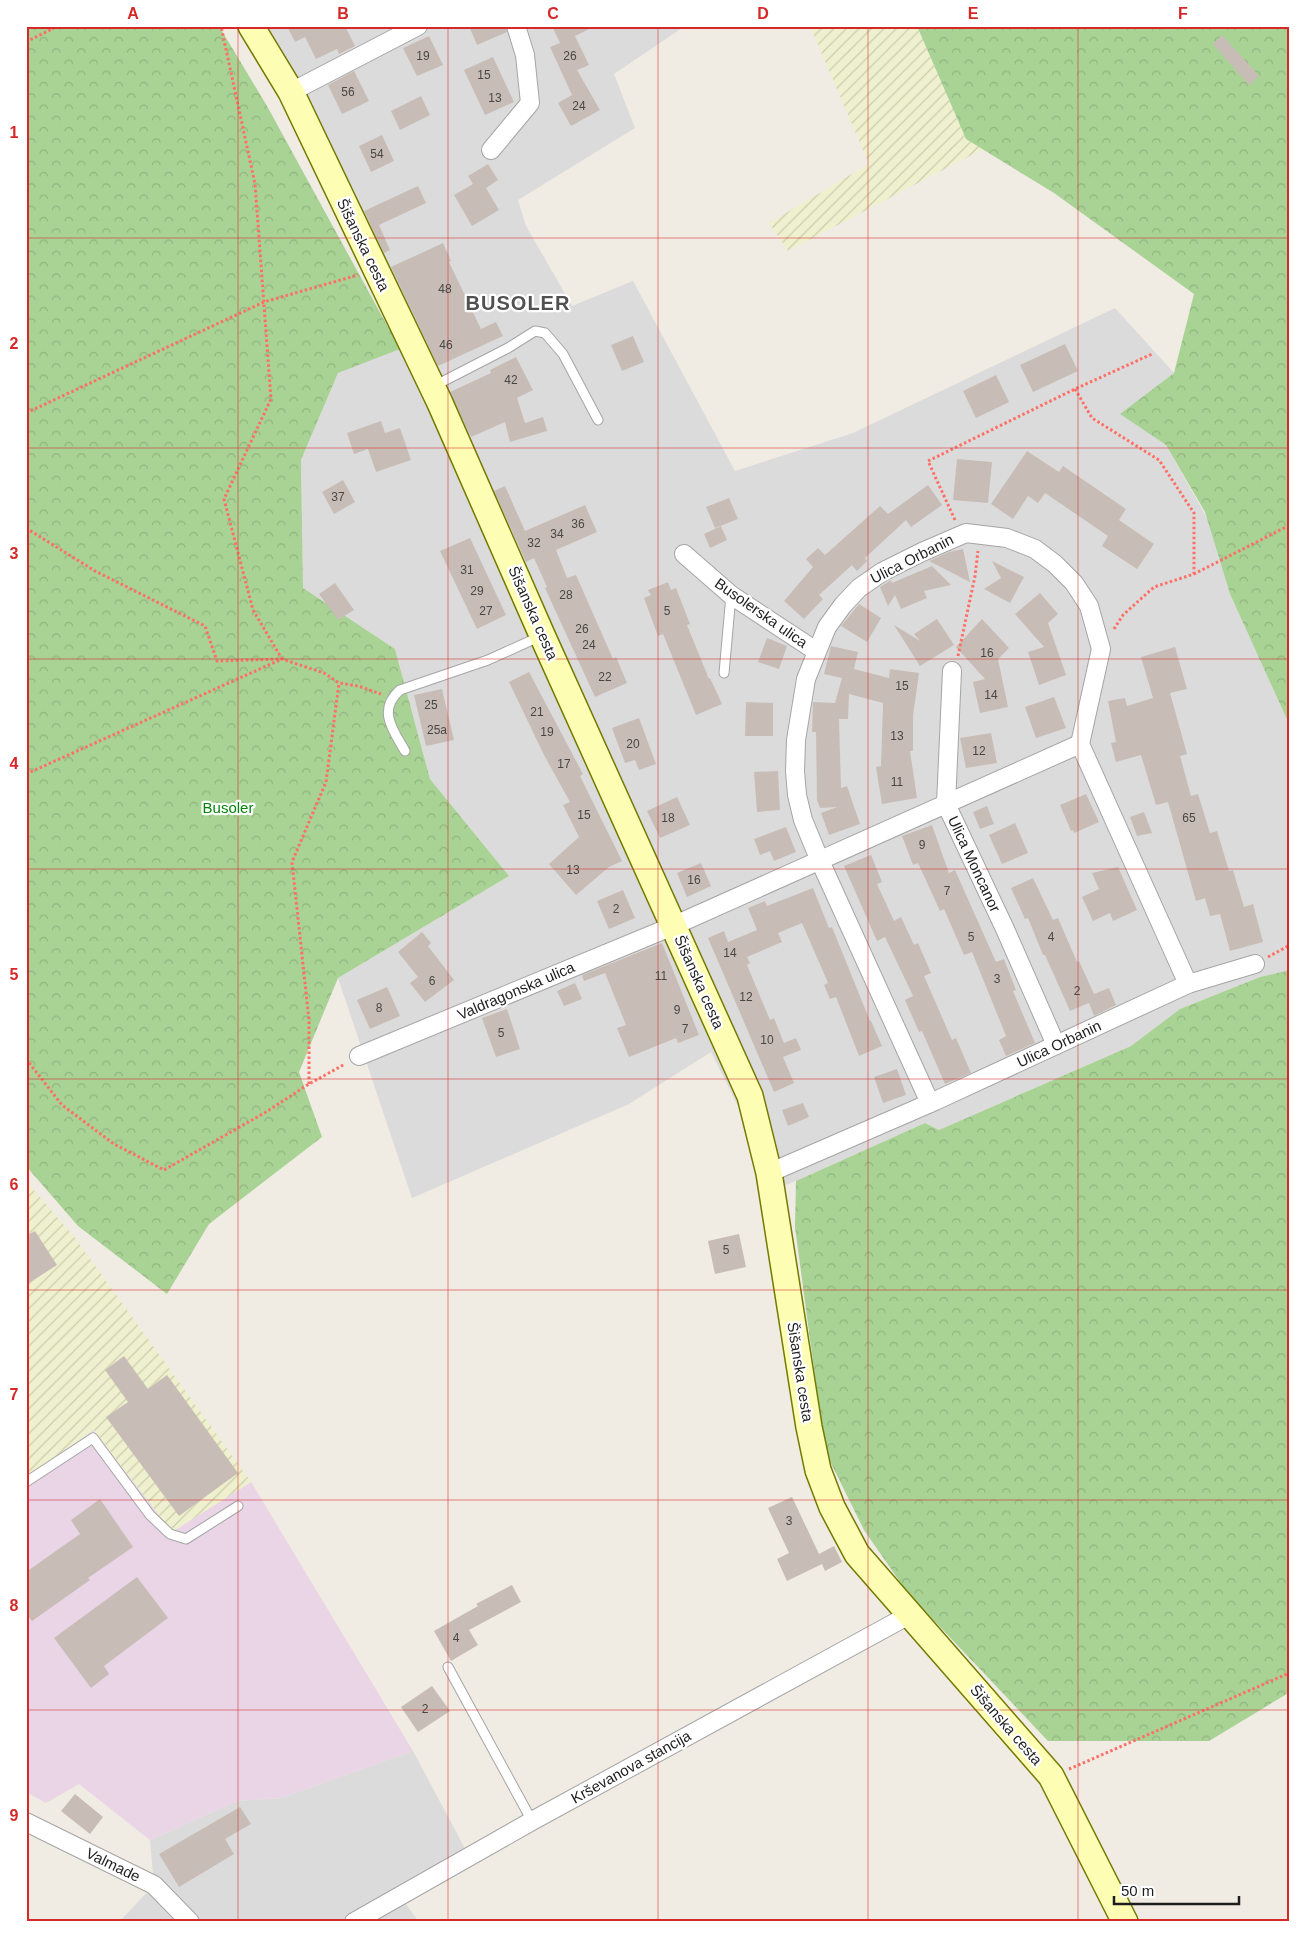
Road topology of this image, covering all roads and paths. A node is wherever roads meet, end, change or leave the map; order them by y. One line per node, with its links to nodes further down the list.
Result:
1 (58, 26): 6 (path)
2 (221, 26): 10 (path)
3 (251, 26): 7 (main road, Šišanska cesta)
4 (418, 26): 7 (street)
5 (516, 26): 8 (street)
6 (26, 42)
7 (290, 92): 9 (main road, Šišanska cesta)
8 (491, 150)
9 (375, 270): 10 (path); 12 (main road, Šišanska cesta)
10 (264, 302): 14 (path); 26 (path)
11 (1152, 354): 13 (path)
12 (432, 387): 15 (lane); 23 (main road, Šišanska cesta)
13 (1075, 389): 19 (path); 21 (path)
14 (26, 412)
15 (598, 420)
16 (1290, 524): 21 (path)
17 (26, 528): 26 (path)
18 (979, 533): 19 (street, Ulica Orbanin); 24 (street, Ulica Orbanin); 27 (path)
19 (961, 534): 25 (street, Ulica Orbanin)
20 (684, 554): 22 (street, Busolerska ulica)
21 (1194, 574): 24 (path)
22 (731, 595): 25 (street, Busolerska ulica); 28 (lane)
23 (542, 635): 30 (lane); 36 (main road, Šišanska cesta)
24 (1101, 649): 31 (street, Ulica Orbanin)
25 (816, 651): 35 (street, Ulica Orbanin)
26 (282, 659): 29 (path); 33 (path)
27 (952, 671): 34 (street, Ulica Moncanor)
28 (724, 673)
29 (339, 683): 30 (path); 43 (path)
30 (391, 698): 32 (lane)
31 (1080, 744): 34 (street); 39 (street)
32 (405, 751)
33 (26, 774)
34 (946, 804): 35 (street); 40 (street, Ulica Moncanor)
35 (820, 861): 36 (street); 44 (street, Ulica Orbanin)
36 (673, 926): 41 (street, Valdragonska ulica); 45 (main road, Šišanska cesta)
37 (1290, 945): 38 (path)
38 (1255, 964): 39 (street, Ulica Orbanin)
39 (1188, 984): 40 (street, Ulica Orbanin)
40 (1056, 1045): 44 (street, Ulica Orbanin)
41 (359, 1056): 43 (path)
42 (26, 1058): 43 (path)
43 (309, 1084)
44 (930, 1103): 45 (street, Ulica Orbanin)
45 (769, 1173): 48 (main road, Šišanska cesta)
46 (26, 1482): 47 (lane)
47 (238, 1506)
48 (909, 1615): 51 (main road, Šišanska cesta); 52 (street, Krševanova stancija)
49 (448, 1667): 52 (lane)
50 (1290, 1671): 51 (path)
51 (1051, 1776): 56 (main road, Šišanska cesta)
52 (532, 1821): 55 (street, Krševanova stancija)
53 (26, 1822): 54 (street, Valmade)
54 (190, 1922)
55 (354, 1922)
56 (1125, 1922)

